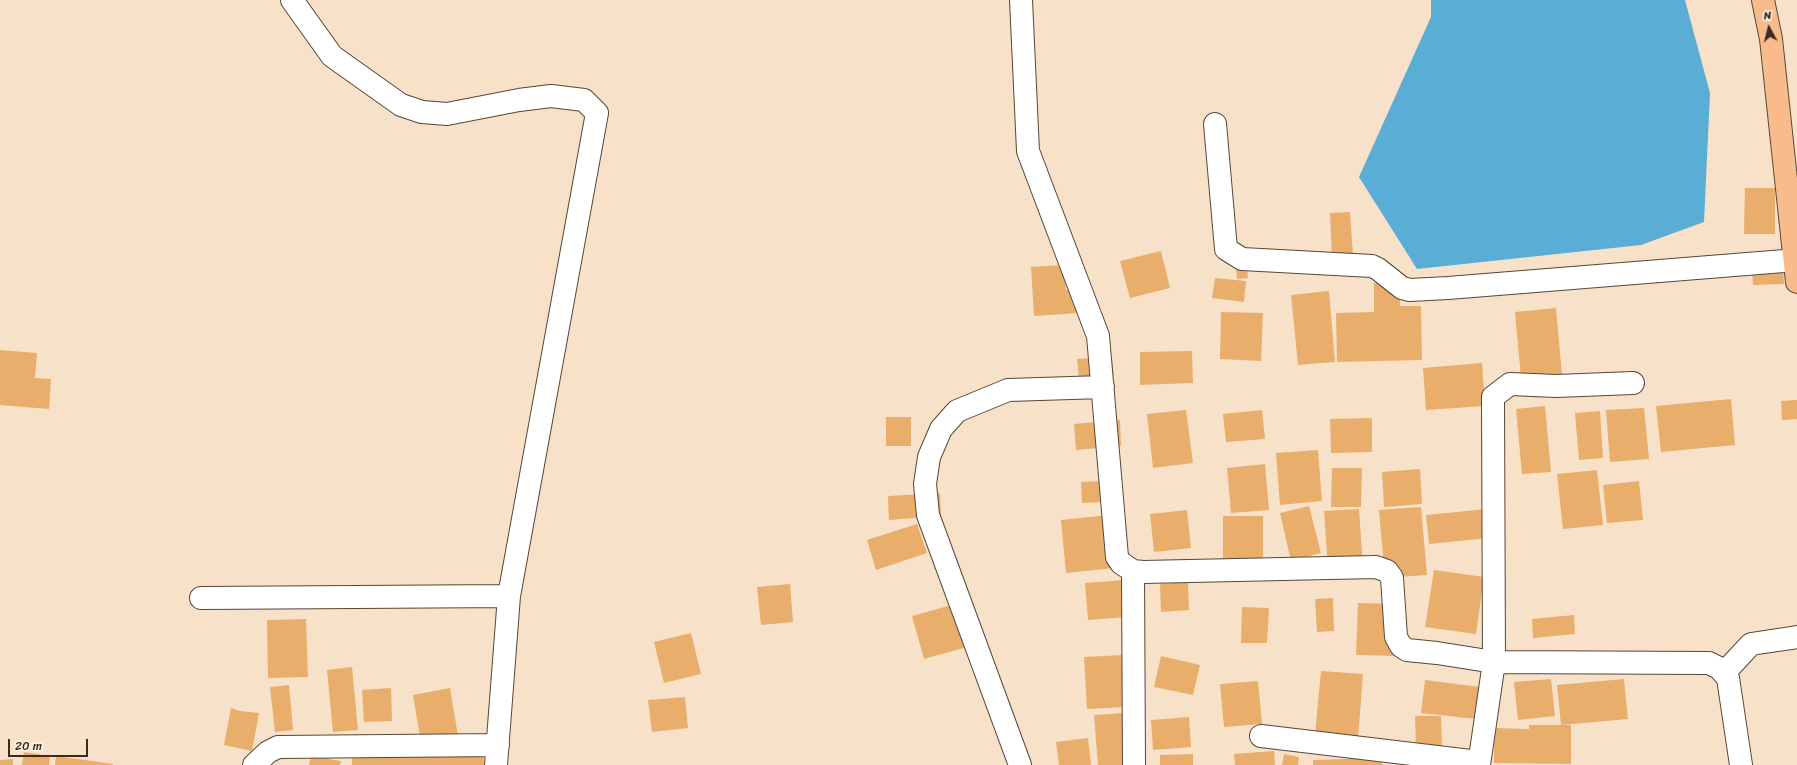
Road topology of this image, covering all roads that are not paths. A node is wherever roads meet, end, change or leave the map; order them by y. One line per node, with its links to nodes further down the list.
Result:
1 (292, 0): 10 (street)
2 (1021, 0): 8 (street)
3 (1763, 0): 5 (main road)
4 (1215, 124): 5 (street)
5 (1796, 260): 6 (main road)
6 (1797, 282)
7 (1633, 383): 13 (street)
8 (1103, 387): 9 (street); 19 (street)
9 (1133, 571): 13 (street); 20 (street)
10 (509, 596): 11 (street); 16 (street)
11 (201, 598)
12 (1797, 637): 14 (street)
13 (1494, 662): 14 (street); 17 (street)
14 (1724, 673): 21 (street)
15 (1261, 736): 17 (street)
16 (497, 755): 18 (street)
17 (1479, 763)
18 (254, 765)
19 (1020, 765)
20 (1134, 765)
21 (1741, 765)

